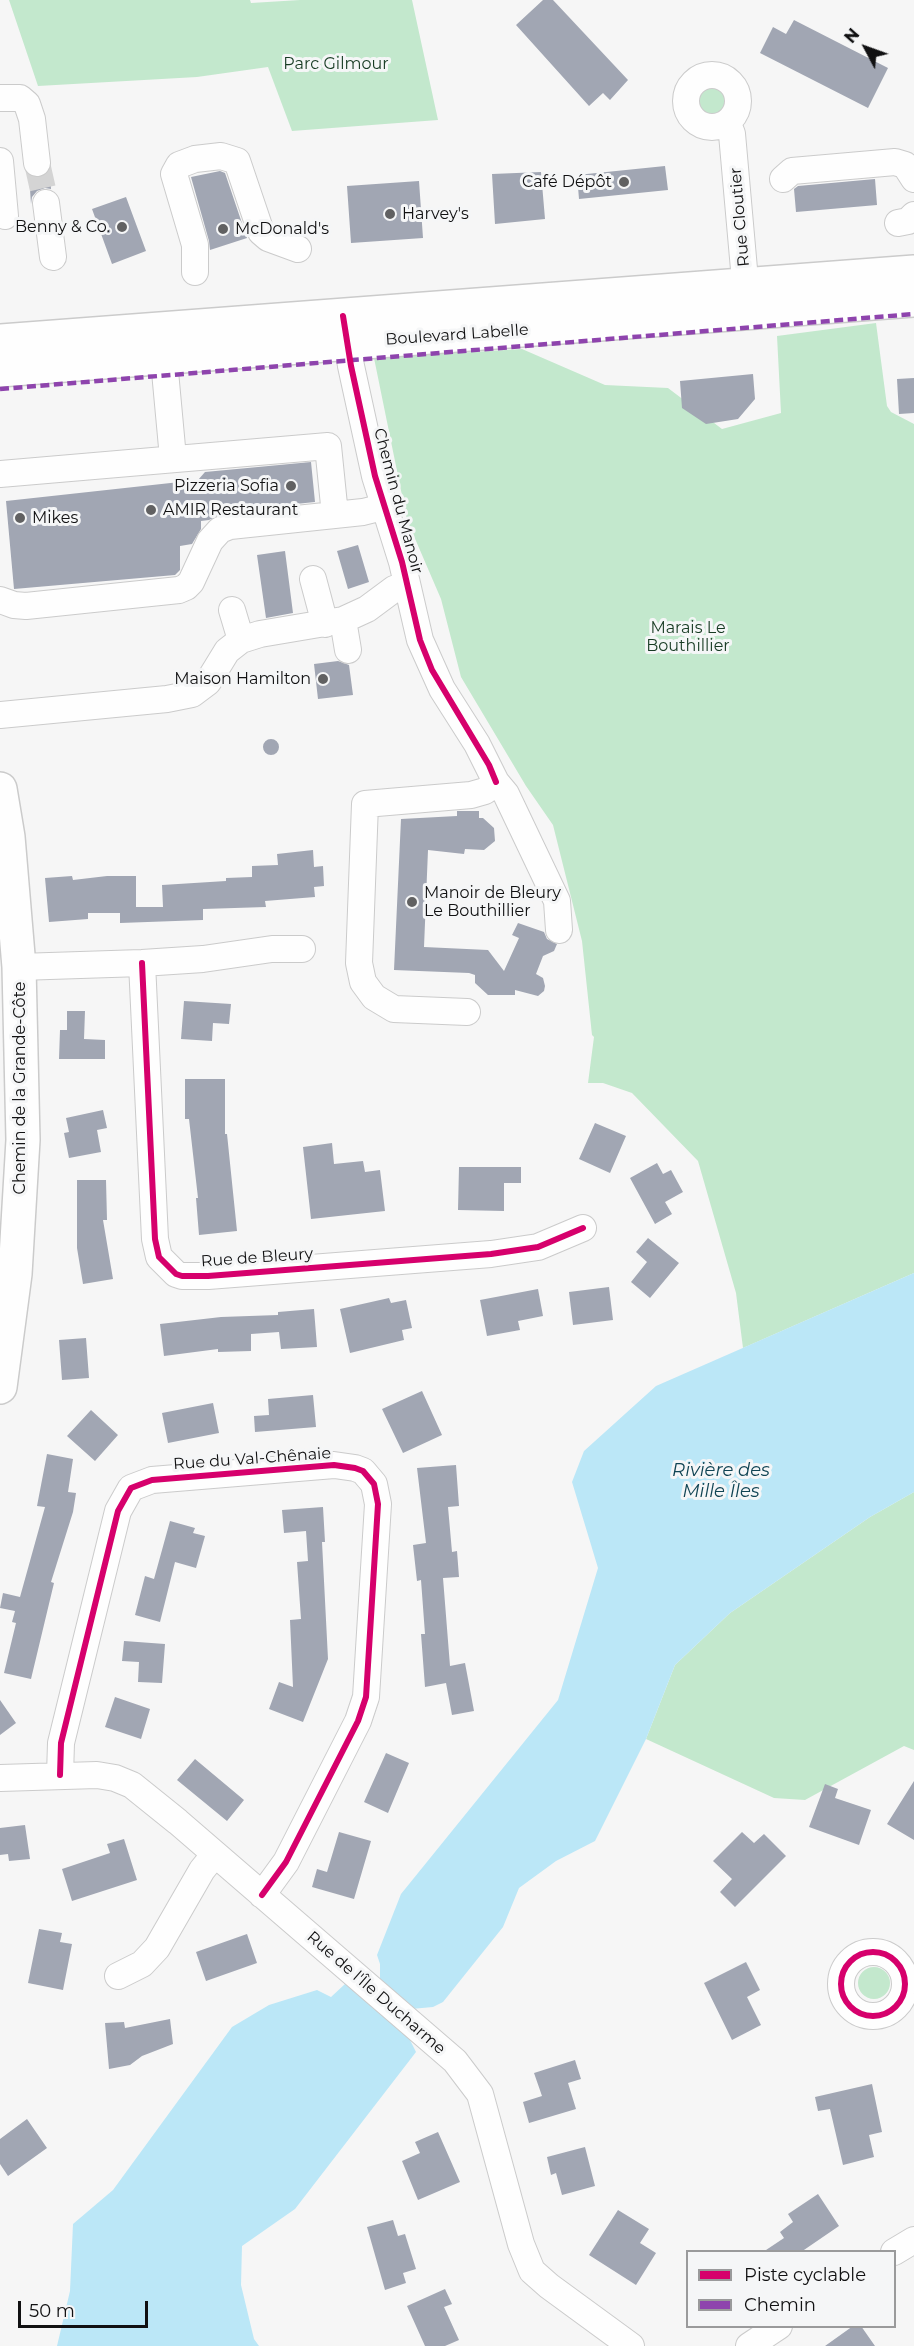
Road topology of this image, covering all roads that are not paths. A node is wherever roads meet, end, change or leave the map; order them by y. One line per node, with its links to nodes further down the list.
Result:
1 (0, 98): 4 (street)
2 (728, 123): 13 (street, Rue Cloutier)
3 (0, 161): 8 (street)
4 (37, 163)
5 (914, 178): 6 (street)
6 (783, 179)
7 (46, 203): 10 (street)
8 (5, 216)
9 (298, 249): 11 (street)
10 (53, 257)
11 (195, 272)
12 (914, 273): 13 (main road, Boulevard Labelle)
13 (747, 299): 14 (main road, Boulevard Labelle); 15 (main road, Boulevard Labelle)
14 (914, 300)
15 (334, 331): 17 (main road, Boulevard Labelle); 21 (street, Chemin du Manoir)
16 (0, 341): 17 (main road, Boulevard Labelle)
17 (162, 343): 18 (main road, Boulevard Labelle); 19 (street)
18 (0, 370)
19 (172, 458): 20 (street); 22 (street)
20 (0, 474)
21 (383, 507): 22 (street); 24 (street, Chemin du Manoir)
22 (335, 515): 25 (street)
23 (313, 579): 27 (street)
24 (407, 584): 27 (street); 32 (street, Chemin du Manoir)
25 (0, 600)
26 (232, 610): 28 (street)
27 (334, 622): 28 (street); 29 (street)
28 (241, 640): 30 (street)
29 (348, 650)
30 (0, 715)
31 (0, 789): 36 (main road, Chemin de la Grande-Côte)
32 (493, 793): 33 (street, Chemin du Manoir); 37 (street)
33 (559, 930)
34 (302, 949): 35 (street)
35 (142, 963): 36 (street); 38 (street, Rue de Bleury)
36 (19, 967): 39 (main road, Chemin de la Grande-Côte)
37 (467, 1011)
38 (583, 1228)
39 (0, 1387)
40 (60, 1775): 41 (street, Rue de l'Île Ducharme); 42 (street, Rue de l'Île Ducharme); 43 (street, Rue du Val-Chênaie)
41 (0, 1778)
42 (215, 1854): 43 (street, Rue de l'Île Ducharme); 44 (street)
43 (262, 1895): 48 (street, Rue de l'Île Ducharme)
44 (118, 1976)
45 (914, 2240): 46 (street)
46 (896, 2251)
47 (776, 2328): 49 (street)
48 (631, 2346)
49 (749, 2346)

